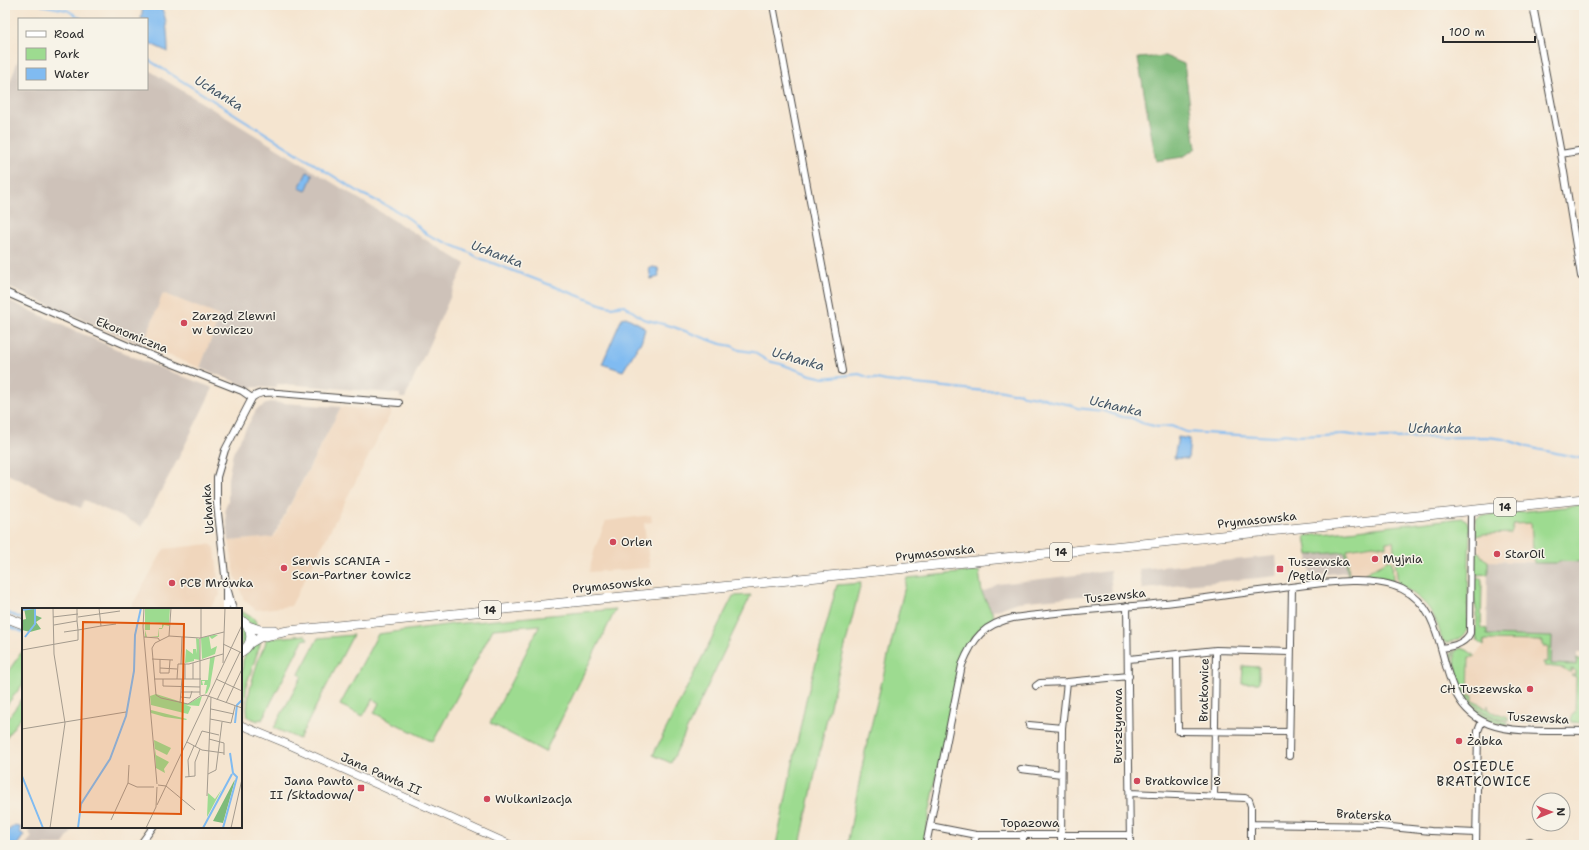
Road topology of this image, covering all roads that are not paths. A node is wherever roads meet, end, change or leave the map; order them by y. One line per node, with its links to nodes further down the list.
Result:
1 (773, 5): 7 (street)
2 (1533, 5): 4 (street)
3 (1584, 150): 4 (street)
4 (1561, 154): 5 (street)
5 (1582, 276)
6 (5, 292): 8 (street, Ekonomiczna)
7 (842, 371)
8 (252, 398): 9 (street); 12 (street, Uchanka)
9 (399, 403)
10 (1584, 499): 11 (main road, Prymasowska / 14)
11 (1471, 510): 20 (main road, Prymasowska / 14); 22 (street)
12 (226, 584): 15 (street, Uchanka); 16 (street, Uchanka)
13 (1292, 587): 14 (street, Tuszewska); 22 (street, Tuszewska); 24 (street)
14 (1127, 606): 27 (street, Bursztynowa); 44 (street, Tuszewska)
15 (226, 608)
16 (233, 608)
17 (5, 617): 19 (main road)
18 (244, 623): 20 (main road, Prymasowska / 14); 21 (main road, 14)
19 (22, 624)
20 (288, 631): 21 (main road, Prymasowska / 14)
21 (250, 643): 25 (main road, 14)
22 (1441, 648): 31 (street, Tuszewska)
23 (1216, 650): 24 (street, Bratkowice); 26 (street, Bratkowice); 35 (street, Bratkowice)
24 (1289, 652): 37 (street)
25 (242, 653)
26 (1177, 654): 27 (street, Bratkowice); 35 (street, Bratkowice)
27 (1131, 658): 28 (street, Bursztynowa)
28 (1129, 676): 29 (street); 41 (street, Bursztynowa)
29 (1067, 682): 30 (street); 34 (street)
30 (1036, 686)
31 (1482, 720): 36 (street, Tuszewska); 46 (street)
32 (242, 725): 52 (street, Jana Pawła II)
33 (1029, 725): 34 (street)
34 (1062, 728): 40 (street)
35 (1214, 731): 37 (street, Bratkowice); 42 (street, Bratkowice)
36 (1584, 731)
37 (1289, 732): 38 (street)
38 (1288, 756)
39 (1021, 769): 40 (street)
40 (1061, 774): 48 (street)
41 (1130, 793): 42 (street); 50 (street, Bursztynowa)
42 (1214, 796): 43 (street)
43 (1251, 824): 46 (street, Braterska); 58 (street)
44 (930, 826): 49 (street, Topazowa); 53 (street, Tuszewska)
45 (152, 828): 51 (street)
46 (1476, 833): 59 (street)
47 (1023, 834): 48 (street, Topazowa); 49 (street, Topazowa); 55 (street)
48 (1061, 834): 50 (street, Topazowa); 56 (street)
49 (976, 835): 54 (street)
50 (1130, 835): 57 (street, Bursztynowa)
51 (140, 845)
52 (511, 845)
53 (926, 845)
54 (974, 845)
55 (1023, 845)
56 (1061, 845)
57 (1130, 845)
58 (1251, 845)
59 (1476, 845)

